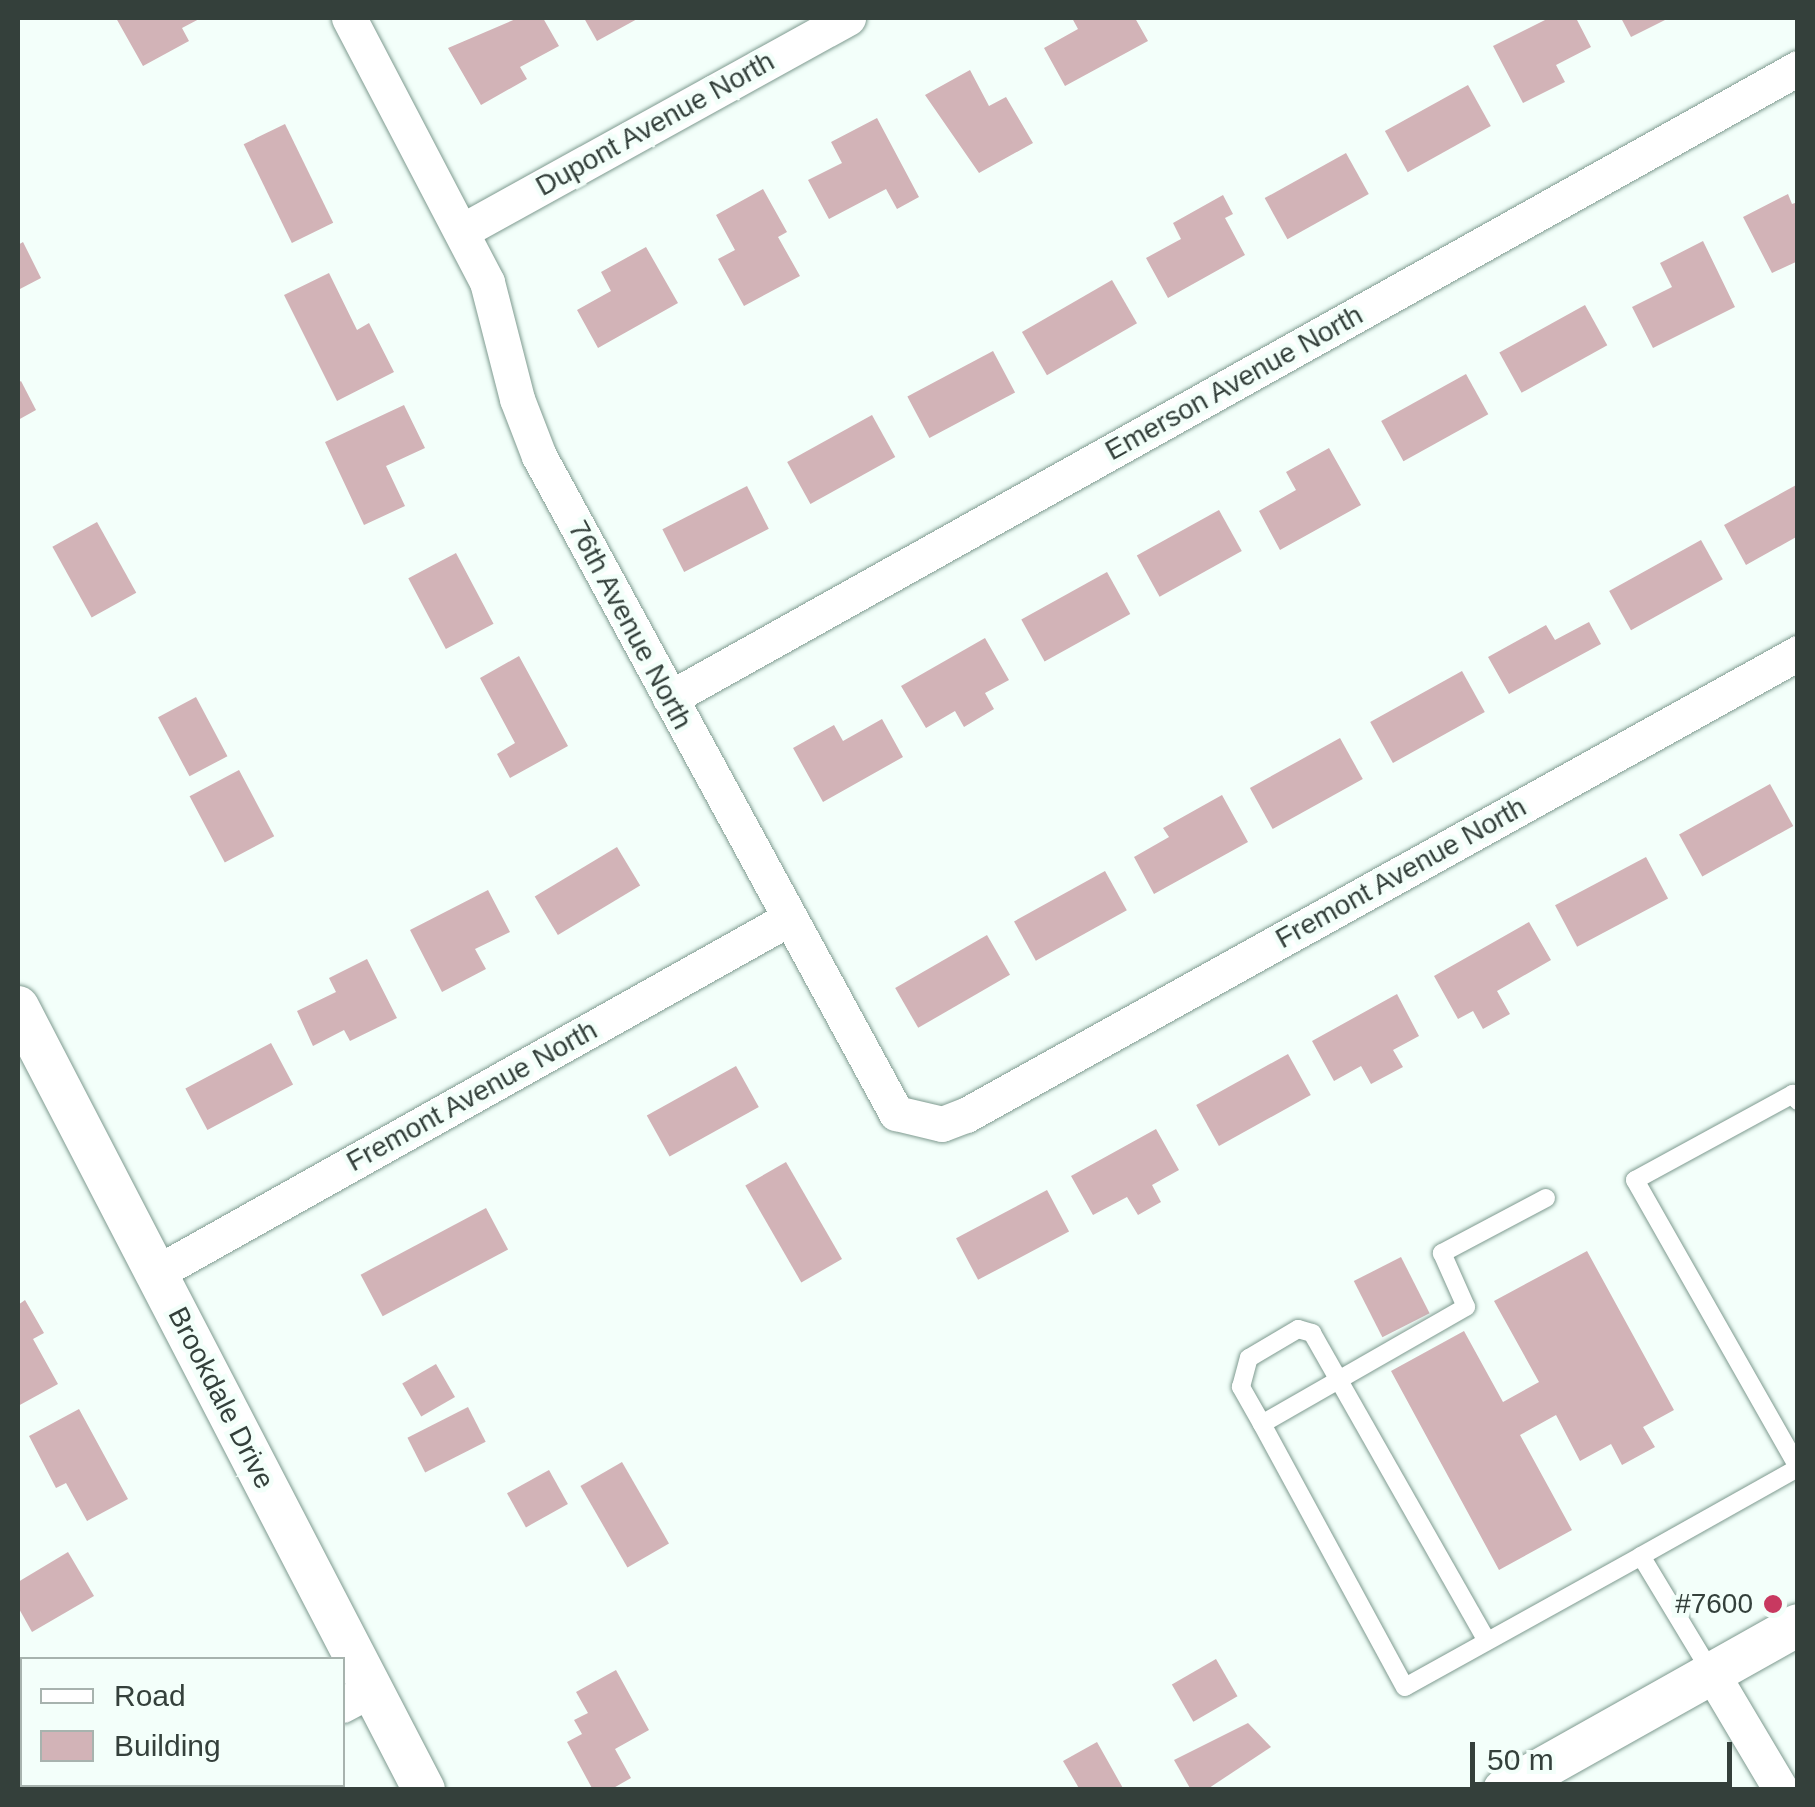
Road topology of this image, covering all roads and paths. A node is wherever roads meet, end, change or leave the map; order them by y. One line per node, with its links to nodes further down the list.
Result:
1 (349, 18): 4 (street, 76th Avenue North)
2 (848, 18): 4 (street, Dupont Avenue North)
3 (1798, 68): 6 (street, Emerson Avenue North)
4 (462, 231): 6 (street, 76th Avenue North)
5 (1798, 652): 9 (street, Fremont Avenue North)
6 (670, 698): 7 (street, 76th Avenue North)
7 (788, 919): 9 (street, 76th Avenue North); 12 (street, Fremont Avenue North)
8 (18, 1007): 12 (street, Brookdale Drive)
9 (1004, 1094)
10 (1796, 1098): 15 (lane)
11 (1546, 1198): 13 (lane)
12 (156, 1273): 19 (street, Brookdale Drive)
13 (1343, 1380): 14 (lane); 14 (lane); 18 (lane)
14 (1262, 1424): 18 (lane)
15 (1798, 1468): 16 (lane)
16 (1641, 1556): 18 (lane); 21 (lane)
17 (1798, 1625): 21 (street)
18 (1485, 1638)
19 (338, 1657)
20 (345, 1672): 22 (street, Brookdale Drive)
21 (1711, 1672): 24 (street); 25 (street)
22 (357, 1697): 23 (street, Brookdale Drive)
23 (424, 1790)
24 (1504, 1790)
25 (1781, 1790)

